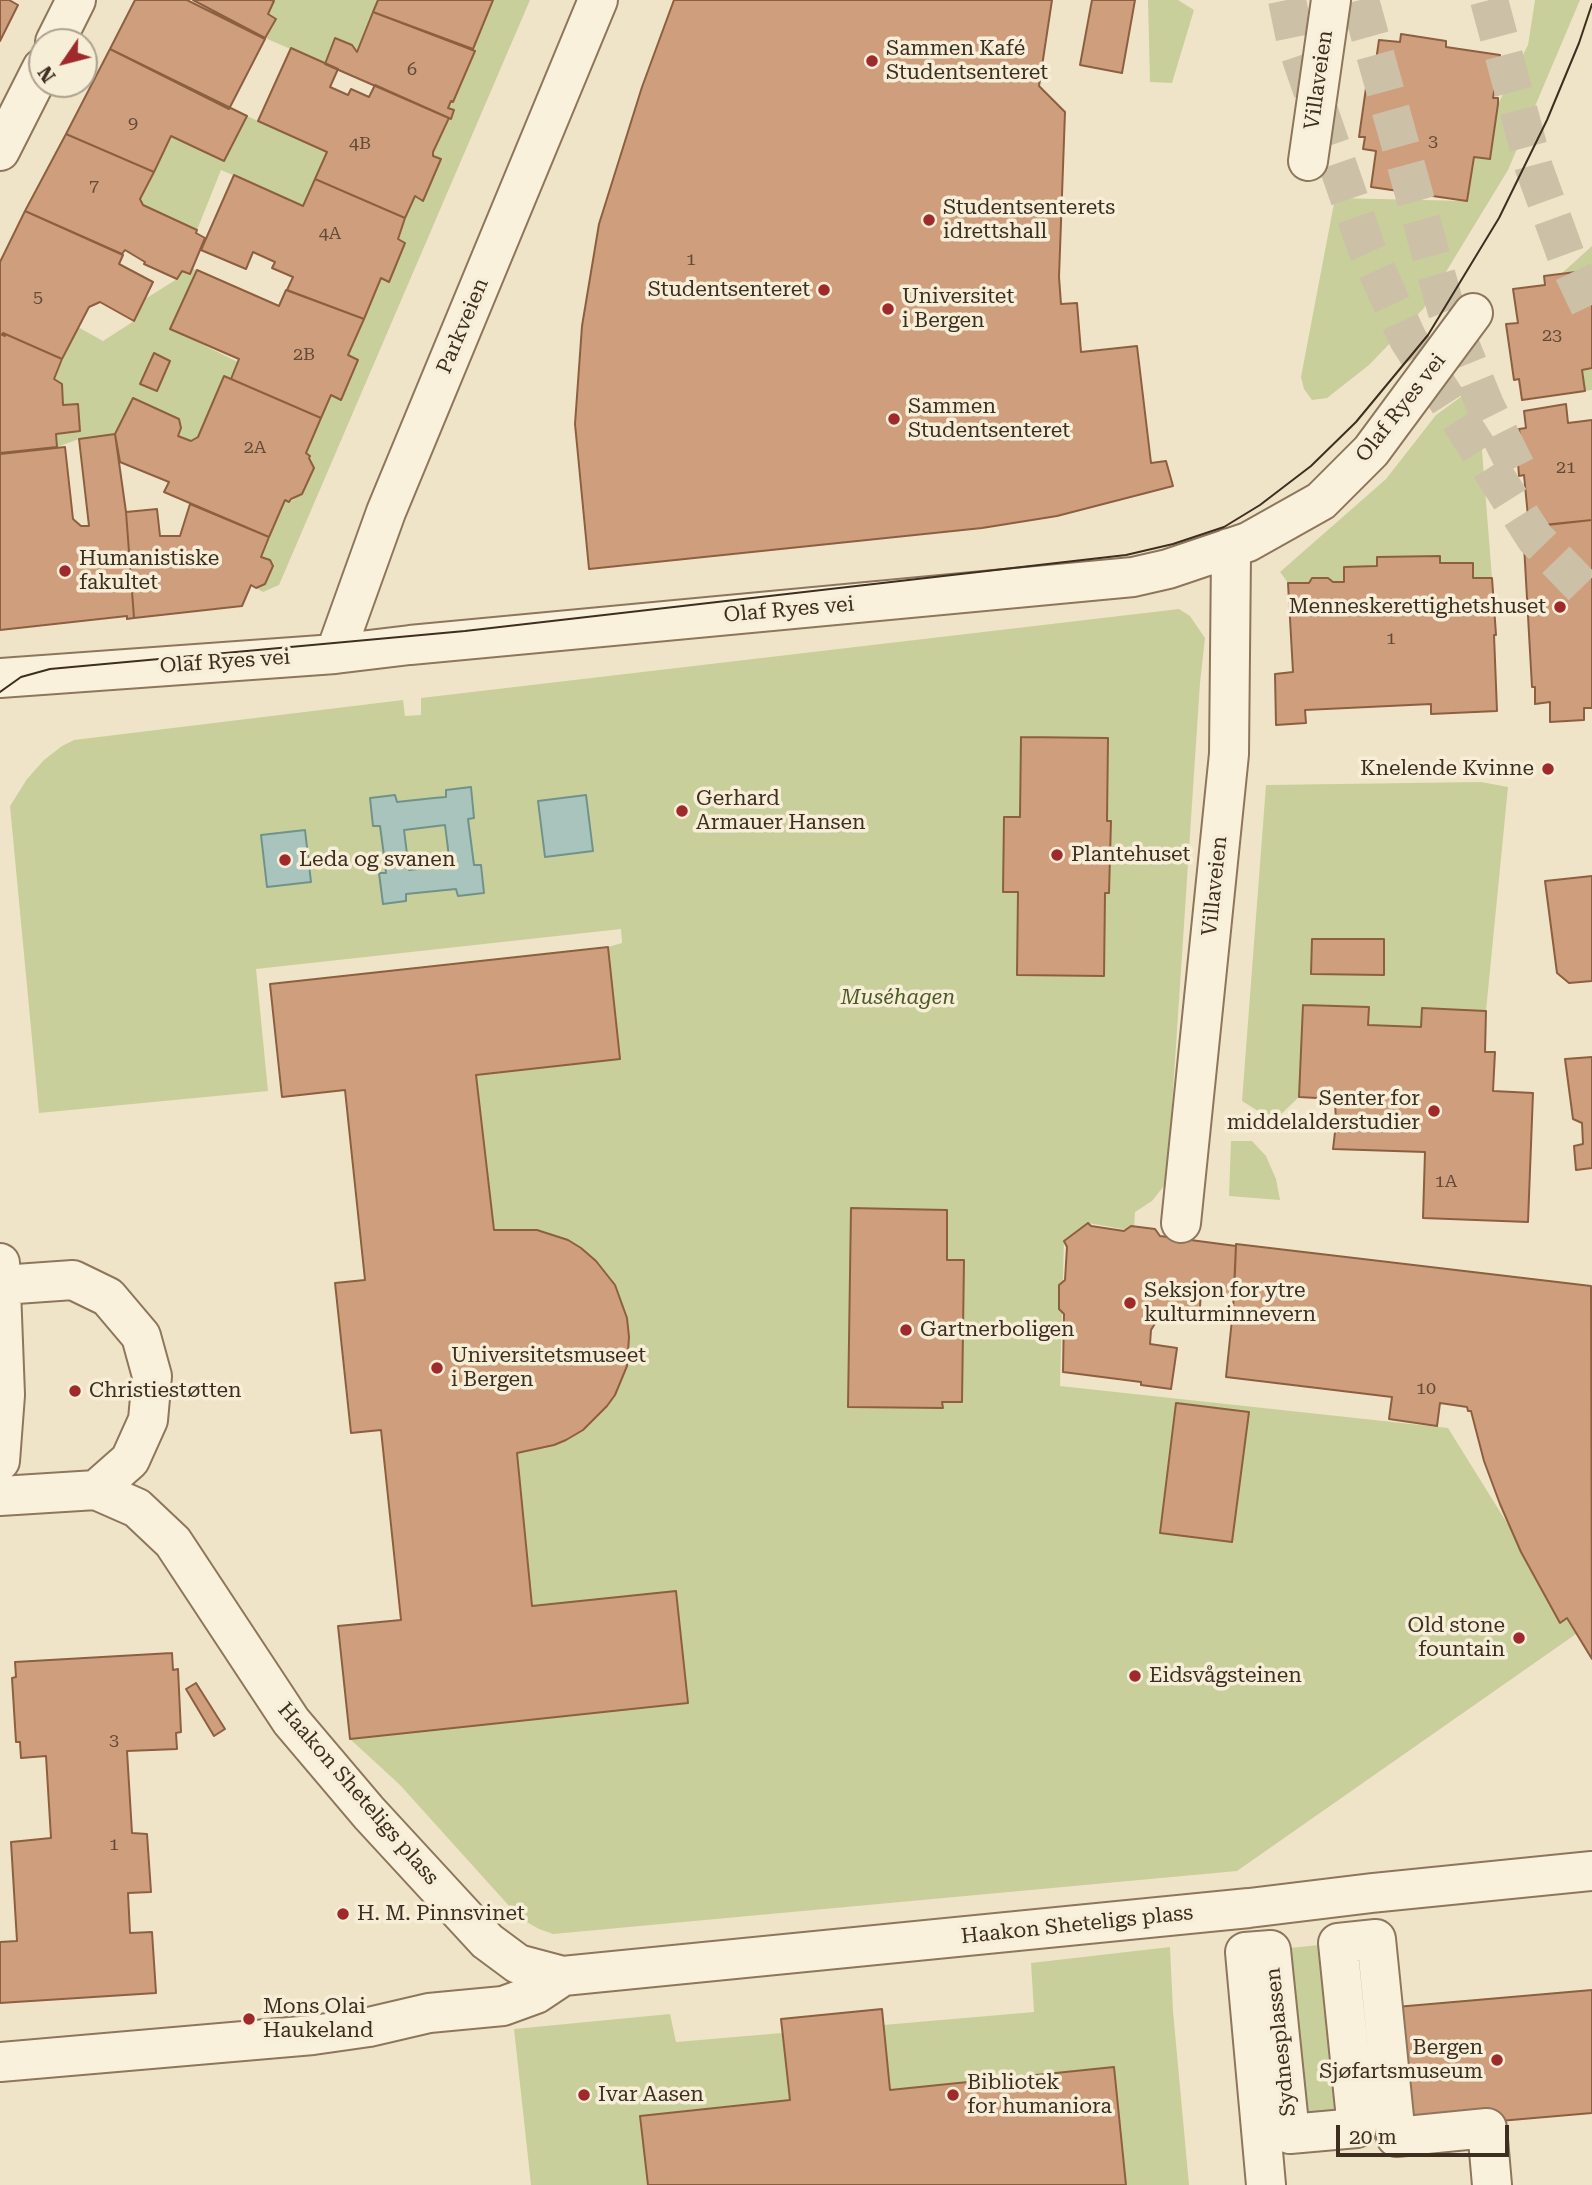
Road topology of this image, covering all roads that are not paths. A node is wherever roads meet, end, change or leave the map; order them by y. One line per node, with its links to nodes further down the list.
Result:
1 (76, 0): 4 (street)
2 (598, 0): 10 (street, Parkveien)
3 (1331, 0): 7 (street, Villaveien)
4 (62, 28)
5 (28, 96): 6 (street)
6 (0, 151)
7 (1308, 161)
8 (1473, 313): 9 (street, Olaf Ryes vei)
9 (1229, 548): 10 (street, Olaf Ryes vei); 12 (street, Villaveien)
10 (335, 654): 11 (street, Olaf Ryes vei)
11 (0, 678)
12 (1181, 1223)
13 (1, 1274): 14 (street); 16 (street)
14 (3, 1395): 15 (street)
15 (0, 1461)
16 (96, 1490): 17 (street); 19 (street, Haakon Sheteligs plass)
17 (0, 1496)
18 (1592, 1871): 19 (street, Haakon Sheteligs plass)
19 (563, 1976): 20 (street, Haakon Sheteligs plass)
20 (0, 2062)
21 (1266, 2185): 22 (street, Sydnesplassen)
22 (1492, 2185)

